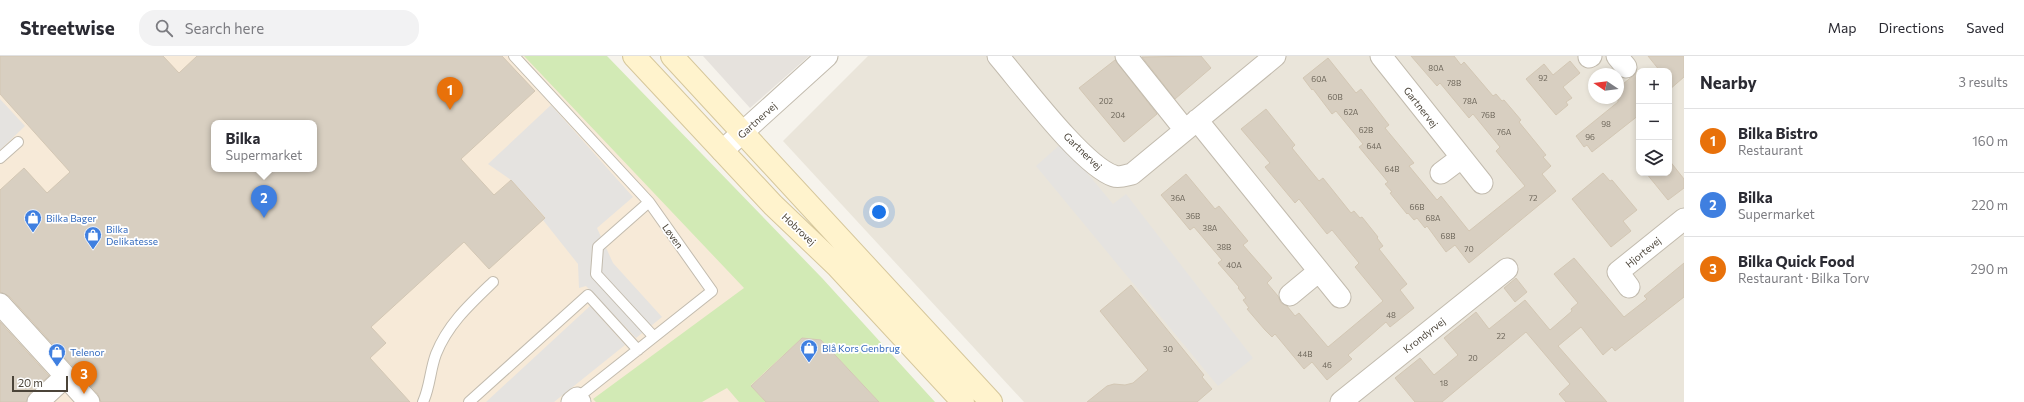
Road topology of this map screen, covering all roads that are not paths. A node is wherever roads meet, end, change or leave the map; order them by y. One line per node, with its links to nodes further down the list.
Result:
1 (514, 56): 17 (lane, Løven)
2 (634, 56): 12 (main road, Hobrovej)
3 (672, 56): 10 (main road)
4 (827, 56): 10 (street, Gartnervej)
5 (998, 56): 9 (street, Gartnervej)
6 (1126, 56): 9 (street)
7 (1275, 56): 9 (street, Gartnervej)
8 (1381, 56): 14 (street, Gartnervej)
9 (1191, 125): 20 (street)
10 (743, 132): 12 (street, Gartnervej); 35 (main road)
11 (18, 142): 13 (lane)
12 (722, 150): 34 (main road, Hobrovej)
13 (0, 158)
14 (1461, 158): 15 (street); 16 (street, Gartnervej)
15 (1441, 173)
16 (1482, 183)
17 (649, 202): 26 (lane); 26 (lane, Løven)
18 (1683, 221): 22 (street, Hjortevej)
19 (1507, 269): 36 (street, Krondyrvej)
20 (1319, 271): 23 (street); 24 (street)
21 (493, 282): 32 (lane)
22 (1629, 287)
23 (1290, 295)
24 (1340, 297)
25 (0, 304): 28 (street)
26 (654, 337): 27 (lane, Løven)
27 (638, 350): 29 (lane, Løven); 33 (lane)
28 (66, 376): 30 (street); 31 (street)
29 (576, 401)
30 (38, 402)
31 (89, 402)
32 (424, 402)
33 (470, 402)
34 (962, 402)
35 (991, 402)
36 (1341, 402)

